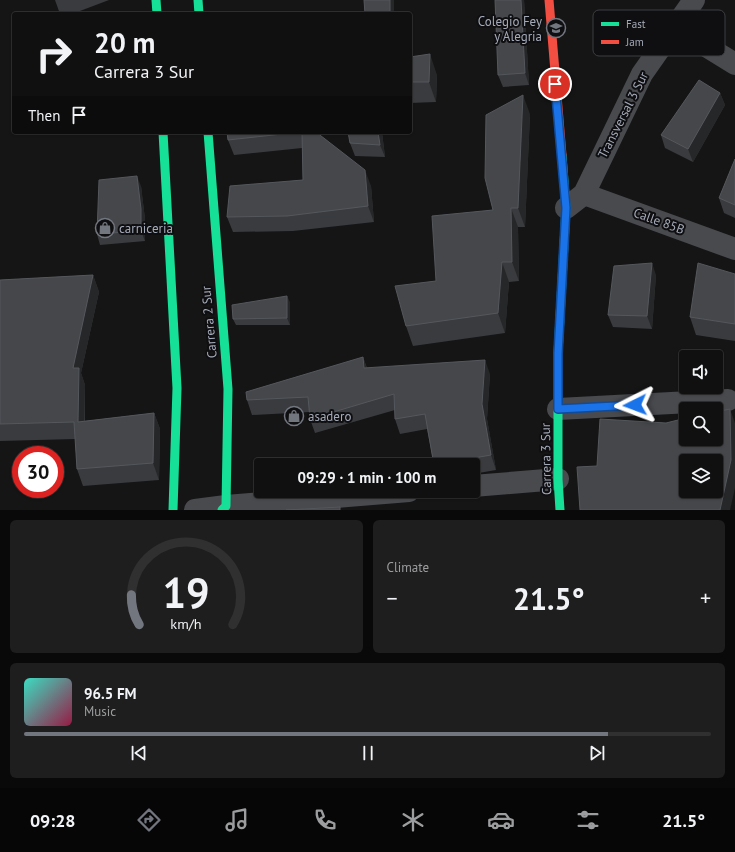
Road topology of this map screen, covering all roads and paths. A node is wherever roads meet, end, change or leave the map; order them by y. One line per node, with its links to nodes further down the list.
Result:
1 (156, 0): 6 (street)
2 (198, 0): 7 (street)
3 (549, 0): 14 (street, Carrera 3 Sur)
4 (694, 0): 5 (street, Transversal 3 Sur)
5 (687, 10)
6 (157, 12)
7 (199, 12)
8 (655, 56): 13 (street, Transversal 3 Sur)
9 (722, 56): 10 (street)
10 (735, 64)
11 (163, 134): 22 (street)
12 (208, 134): 21 (street, Carrera 2 Sur)
13 (584, 194): 14 (street, Transversal 3 Sur); 15 (street, Calle 85B)
14 (566, 208): 17 (street, Carrera 3 Sur)
15 (735, 249)
16 (728, 400): 17 (street)
17 (558, 409): 18 (street, Carrera 3 Sur)
18 (558, 479): 19 (street); 24 (street, Carrera 3 Sur)
19 (480, 485)
20 (333, 498): 21 (street)
21 (224, 508): 23 (street)
22 (173, 510)
23 (195, 510)
24 (560, 510)

